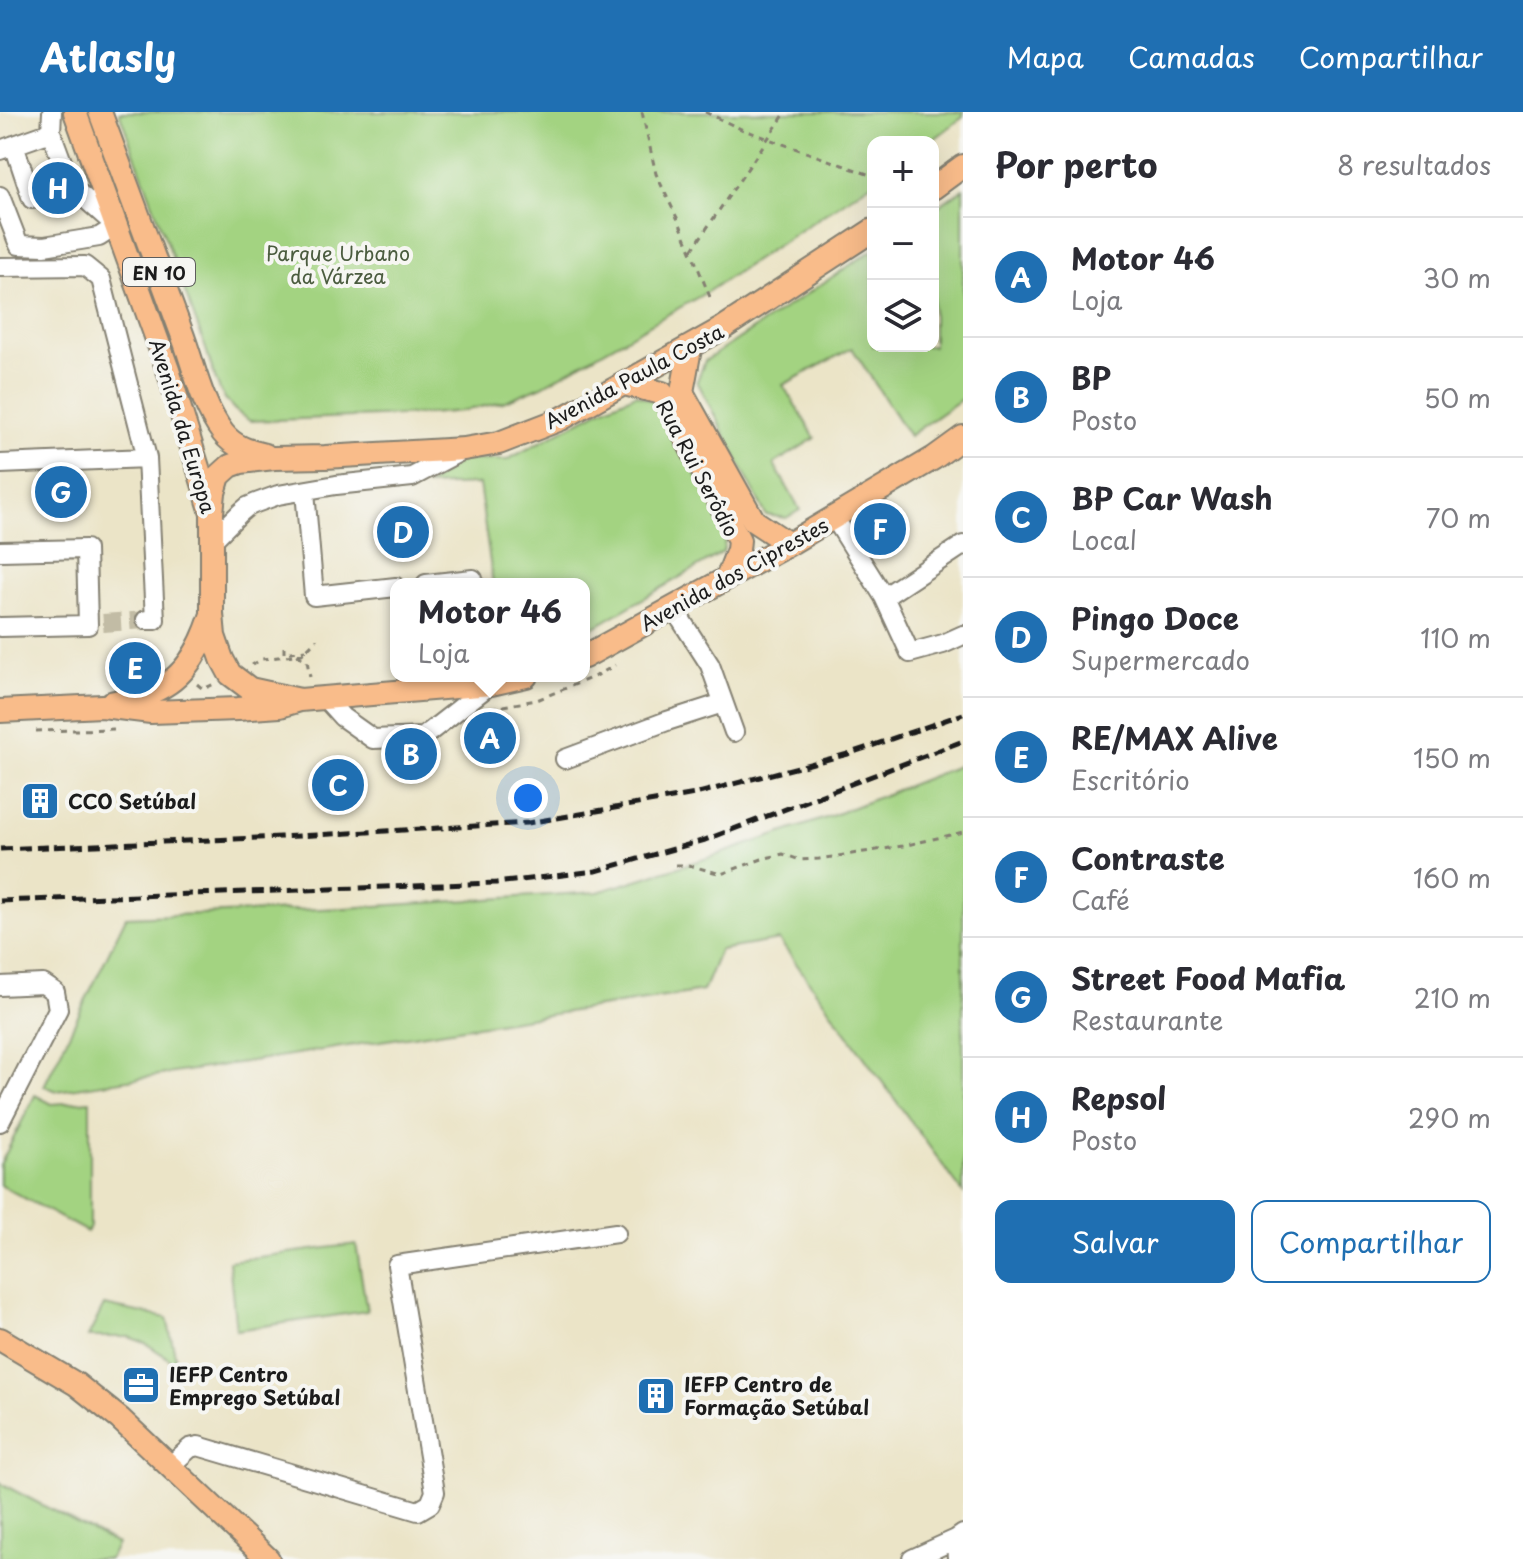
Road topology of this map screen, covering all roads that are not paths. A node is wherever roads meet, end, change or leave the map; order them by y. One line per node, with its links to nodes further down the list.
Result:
1 (52, 112): 4 (street)
2 (75, 112): 10 (main road, Avenida da Europa / EN 10)
3 (100, 112): 18 (main road, Avenida da Europa / EN 10)
4 (51, 132): 5 (street); 8 (street)
5 (7, 147): 8 (street)
6 (963, 166): 7 (main road)
7 (939, 184)
8 (71, 186): 10 (street)
9 (0, 196): 10 (street)
10 (116, 226): 21 (main road, Avenida da Europa / EN 10)
11 (867, 234): 13 (main road, Avenida Paula Costa)
12 (0, 267): 17 (street)
13 (690, 349): 14 (main road, Avenida Paula Costa); 24 (main road, Rua Rui Serôdio)
14 (624, 384): 16 (main road, Avenida Paula Costa); 27 (main road, Rua Rui Serôdio)
15 (963, 437): 22 (main road, Avenida dos Ciprestes)
16 (464, 449): 18 (main road, Avenida Paula Costa); 20 (street)
17 (147, 458): 19 (street); 32 (street)
18 (274, 458): 21 (main road)
19 (0, 464)
20 (305, 491): 23 (street); 28 (street)
21 (212, 513): 23 (main road, Avenida da Europa / EN 10)
22 (834, 517): 24 (main road, Avenida dos Ciprestes); 29 (street)
23 (212, 541): 31 (main road, Avenida da Europa / EN 10)
24 (789, 544): 27 (main road, Avenida dos Ciprestes)
25 (963, 545): 29 (street)
26 (0, 551): 33 (street)
27 (728, 576): 30 (main road, Avenida dos Ciprestes)
28 (390, 588)
29 (884, 597): 34 (street)
30 (674, 609): 35 (main road, Avenida dos Ciprestes); 41 (street)
31 (212, 614): 40 (main road, Avenida da Europa / EN 10); 42 (main road)
32 (151, 620)
33 (0, 627)
34 (963, 635)
35 (590, 654)
36 (500, 682): 38 (main road, EN 10)
37 (429, 683): 38 (main road, EN 10); 39 (main road, EN 10)
38 (491, 684): 39 (street)
39 (325, 698): 40 (main road, EN 10)
40 (300, 700): 42 (main road)
41 (723, 703): 44 (street); 45 (street)
42 (102, 706): 43 (main road)
43 (0, 711)
44 (734, 732)
45 (565, 759)
46 (0, 986): 47 (street)
47 (0, 1122)
48 (616, 1233): 50 (street)
49 (0, 1339): 50 (main road)
50 (170, 1466): 52 (main road)
51 (959, 1536): 53 (street); 54 (street)
52 (268, 1559)
53 (912, 1559)
54 (957, 1559)

